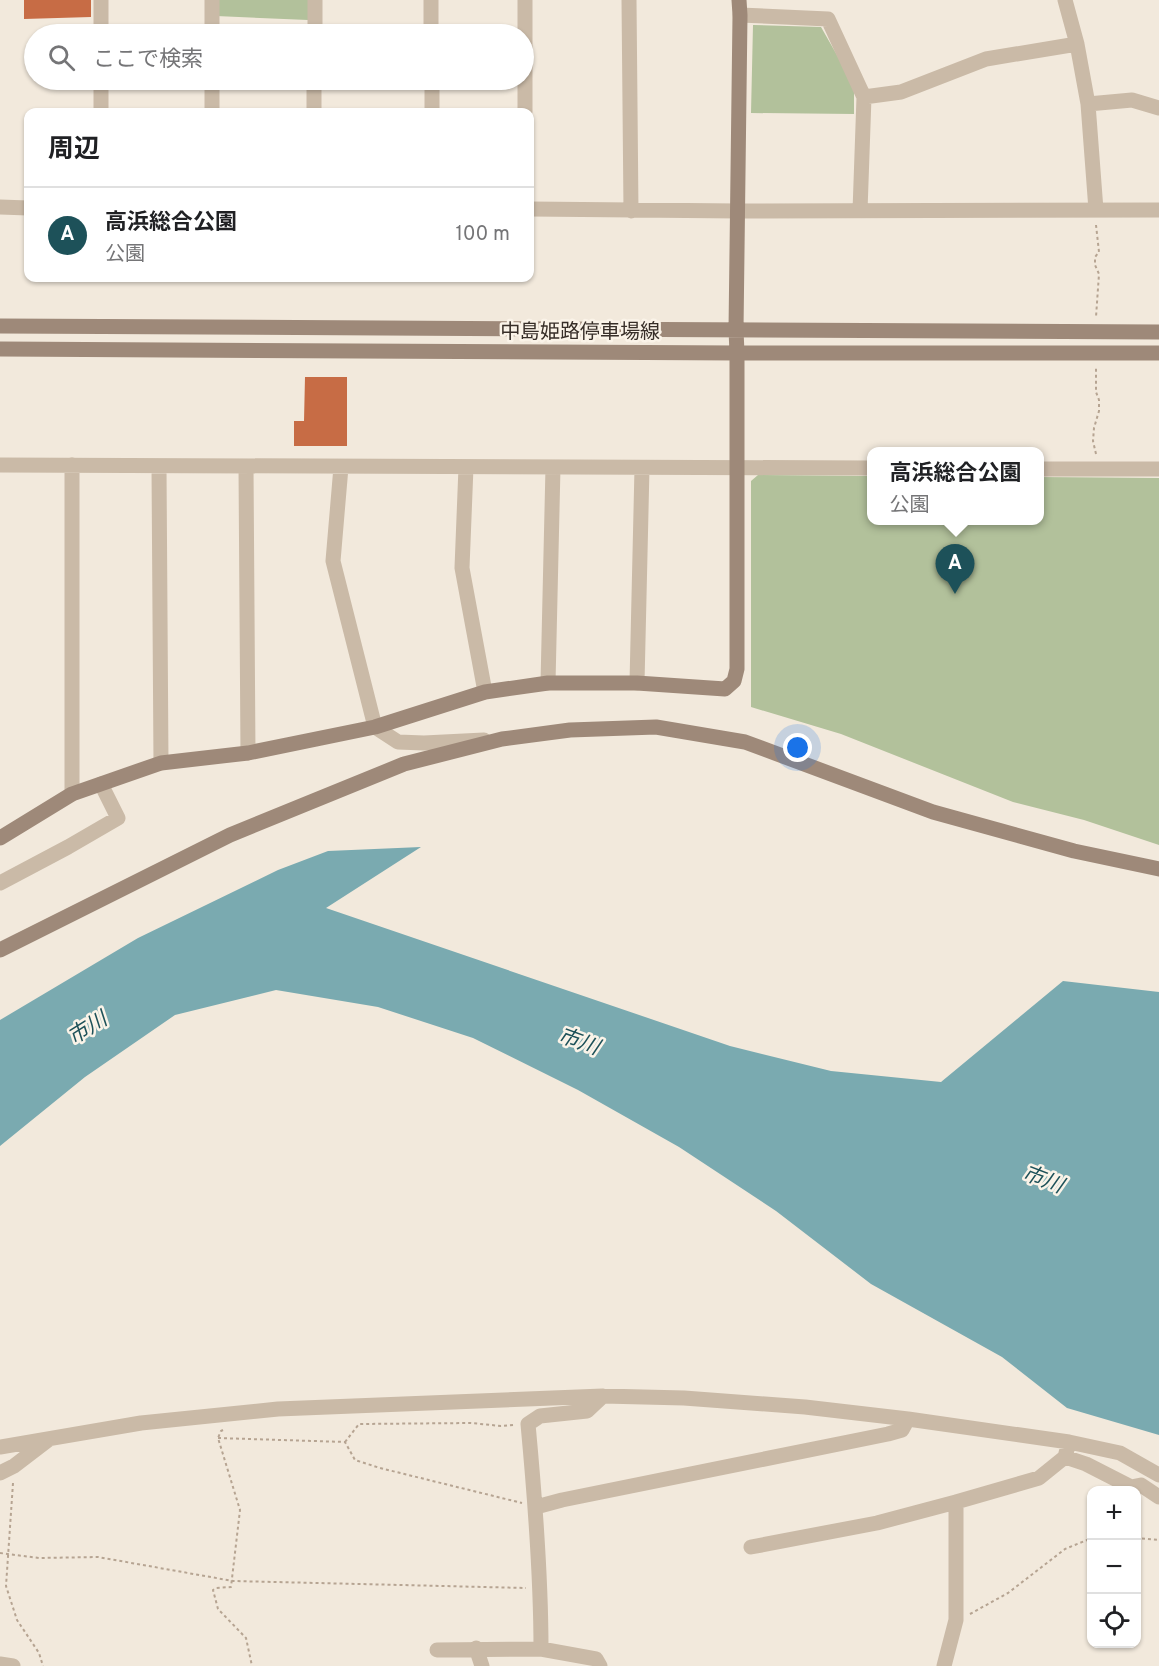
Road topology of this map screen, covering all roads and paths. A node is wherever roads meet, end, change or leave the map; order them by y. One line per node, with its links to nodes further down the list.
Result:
1 (101, 0): 9 (street)
2 (212, 0): 10 (street)
3 (315, 0): 11 (street)
4 (430, 0): 12 (street)
5 (525, 0): 13 (street)
6 (629, 0): 33 (street)
7 (1065, 0): 14 (street)
8 (740, 8): 20 (street); 34 (street)
9 (101, 24)
10 (212, 24)
11 (315, 24)
12 (431, 24)
13 (525, 24)
14 (1077, 44): 20 (street); 21 (street)
15 (101, 90): 22 (street)
16 (212, 90): 23 (street)
17 (314, 90): 24 (street)
18 (432, 90): 25 (street)
19 (525, 90): 26 (street)
20 (864, 97): 35 (street)
21 (1088, 104): 27 (street); 31 (street)
22 (101, 108)
23 (212, 108)
24 (314, 108)
25 (432, 108)
26 (525, 108)
27 (1159, 108)
28 (0, 207): 29 (street)
29 (24, 208)
30 (534, 209): 33 (street)
31 (1096, 210): 32 (street); 35 (street); 38 (path)
32 (1159, 210)
33 (631, 211): 34 (street)
34 (738, 211): 35 (street); 37 (street)
35 (860, 211)
36 (0, 326): 37 (street, 中島姫路停車場線)
37 (736, 330): 38 (street, 中島姫路停車場線); 42 (street)
38 (1095, 332): 39 (street, 中島姫路停車場線)
39 (1159, 332)
40 (0, 349): 42 (street, 中島姫路停車場線)
41 (1096, 352): 42 (street, 中島姫路停車場線); 43 (street, 中島姫路停車場線); 55 (path)
42 (737, 353): 52 (street)
43 (1159, 353)
44 (0, 465): 45 (street)
45 (72, 465): 47 (street); 65 (street)
46 (341, 466): 48 (street); 49 (street); 60 (street)
47 (159, 467): 48 (street); 63 (street)
48 (246, 467): 62 (street)
49 (466, 467): 50 (street); 59 (street)
50 (553, 467): 51 (street); 57 (street)
51 (642, 468): 52 (street); 58 (street)
52 (736, 468): 53 (street); 58 (street)
53 (867, 468)
54 (1044, 469): 55 (street)
55 (1095, 469): 56 (street)
56 (1159, 469)
57 (548, 683): 58 (street); 59 (street)
58 (637, 683)
59 (485, 692): 60 (street)
60 (375, 727): 61 (street); 62 (street)
61 (502, 739): 67 (street); 69 (street)
62 (248, 753): 63 (street)
63 (161, 763): 64 (street)
64 (101, 784): 65 (street); 68 (street)
65 (72, 794): 66 (street)
66 (0, 837)
67 (1159, 869)
68 (0, 883)
69 (0, 950)
70 (603, 1396): 71 (street); 72 (street); 74 (street)
71 (908, 1419): 78 (street); 84 (street)
72 (528, 1424): 76 (path); 84 (street)
73 (230, 1428): 75 (path)
74 (51, 1438): 77 (street); 79 (street)
75 (218, 1438): 76 (path); 91 (path)
76 (345, 1442): 84 (path)
77 (0, 1447)
78 (1067, 1449): 81 (street); 82 (street); 83 (street)
79 (14, 1466): 80 (street); 90 (path)
80 (0, 1473)
81 (1159, 1475)
82 (1159, 1497)
83 (956, 1502): 88 (street); 93 (street)
84 (536, 1507): 92 (street)
85 (1141, 1538): 87 (path)
86 (1089, 1540): 93 (path)
87 (1159, 1540)
88 (751, 1547)
89 (0, 1553): 90 (path)
90 (7, 1554): 91 (path); 99 (path)
91 (233, 1581): 92 (path); 100 (path)
92 (541, 1589): 95 (street)
93 (956, 1620): 103 (street)
94 (476, 1648): 95 (street); 96 (street); 101 (street)
95 (541, 1648): 102 (street)
96 (437, 1650)
97 (0, 1664): 98 (street)
98 (12, 1666)
99 (43, 1666)
100 (252, 1666)
101 (482, 1666)
102 (600, 1666)
103 (945, 1666)

